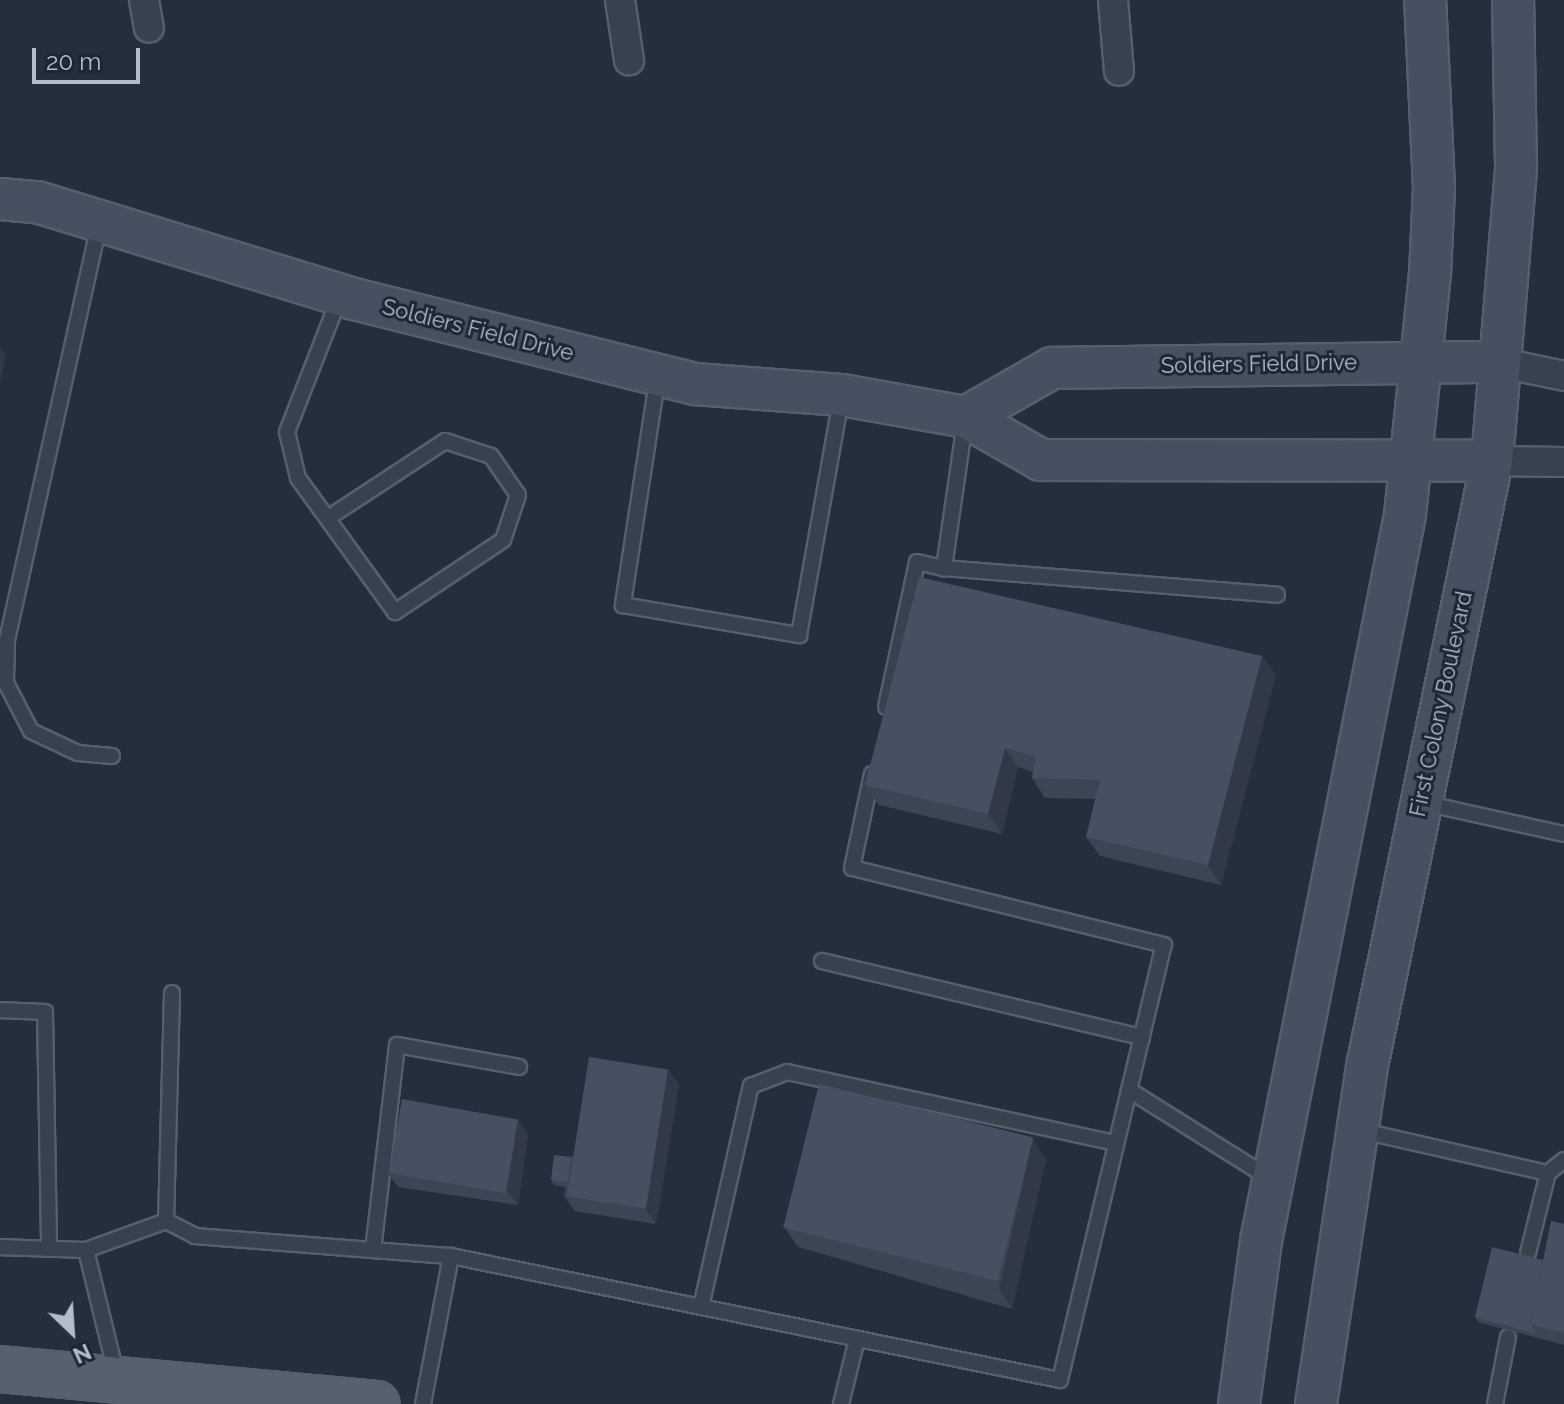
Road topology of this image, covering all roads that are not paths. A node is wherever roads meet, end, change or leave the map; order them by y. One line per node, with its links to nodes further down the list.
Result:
1 (144, 0): 6 (street)
2 (620, 0): 7 (street)
3 (1113, 0): 8 (street)
4 (1425, 0): 12 (main road)
5 (1513, 0): 13 (main road, First Colony Boulevard)
6 (149, 28)
7 (629, 60)
8 (1119, 71)
9 (0, 199): 10 (main road, Soldiers Field Drive)
10 (99, 221): 11 (main road, Soldiers Field Drive); 25 (lane)
11 (340, 295): 14 (main road, Soldiers Field Drive); 21 (lane)
12 (1421, 360): 13 (main road, Soldiers Field Drive); 17 (main road, Soldiers Field Drive); 18 (main road)
13 (1497, 362): 15 (street, Soldiers Field Drive); 19 (main road, First Colony Boulevard)
14 (658, 375): 16 (main road, Soldiers Field Drive); 16 (lane)
15 (1564, 376)
16 (842, 395): 17 (main road, Soldiers Field Drive)
17 (966, 417): 18 (main road, Soldiers Field Drive); 22 (lane)
18 (1410, 460): 19 (main road, Soldiers Field Drive); 39 (main road)
19 (1492, 461): 20 (street, Soldiers Field Drive); 27 (main road, First Colony Boulevard)
20 (1564, 462)
21 (328, 518): 21 (lane)
22 (944, 568): 23 (lane); 24 (lane)
23 (1277, 595)
24 (881, 730)
25 (112, 756)
26 (875, 761): 32 (lane)
27 (1420, 803): 28 (lane); 35 (main road, First Colony Boulevard)
28 (1564, 834)
29 (822, 961): 32 (lane)
30 (172, 993): 40 (lane)
31 (0, 1010): 42 (lane)
32 (1142, 1037): 34 (lane)
33 (519, 1067): 44 (lane)
34 (1129, 1090): 36 (lane); 39 (lane)
35 (1358, 1130): 38 (lane); 56 (main road, First Colony Boulevard)
36 (1115, 1143): 47 (lane); 49 (lane)
37 (1564, 1160): 38 (lane)
38 (1548, 1173): 45 (lane)
39 (1274, 1181): 55 (main road)
40 (166, 1221): 43 (lane); 44 (lane)
41 (0, 1247): 42 (lane)
42 (49, 1249): 43 (lane)
43 (86, 1250): 51 (lane)
44 (373, 1250): 46 (lane)
45 (1528, 1253)
46 (451, 1256): 47 (lane); 53 (lane)
47 (701, 1307): 49 (lane)
48 (1508, 1337): 57 (lane)
49 (857, 1339): 54 (lane)
50 (0, 1369): 51 (main road)
51 (117, 1377): 52 (main road)
52 (376, 1404)
53 (423, 1404)
54 (841, 1404)
55 (1239, 1404)
56 (1316, 1404)
57 (1495, 1404)

